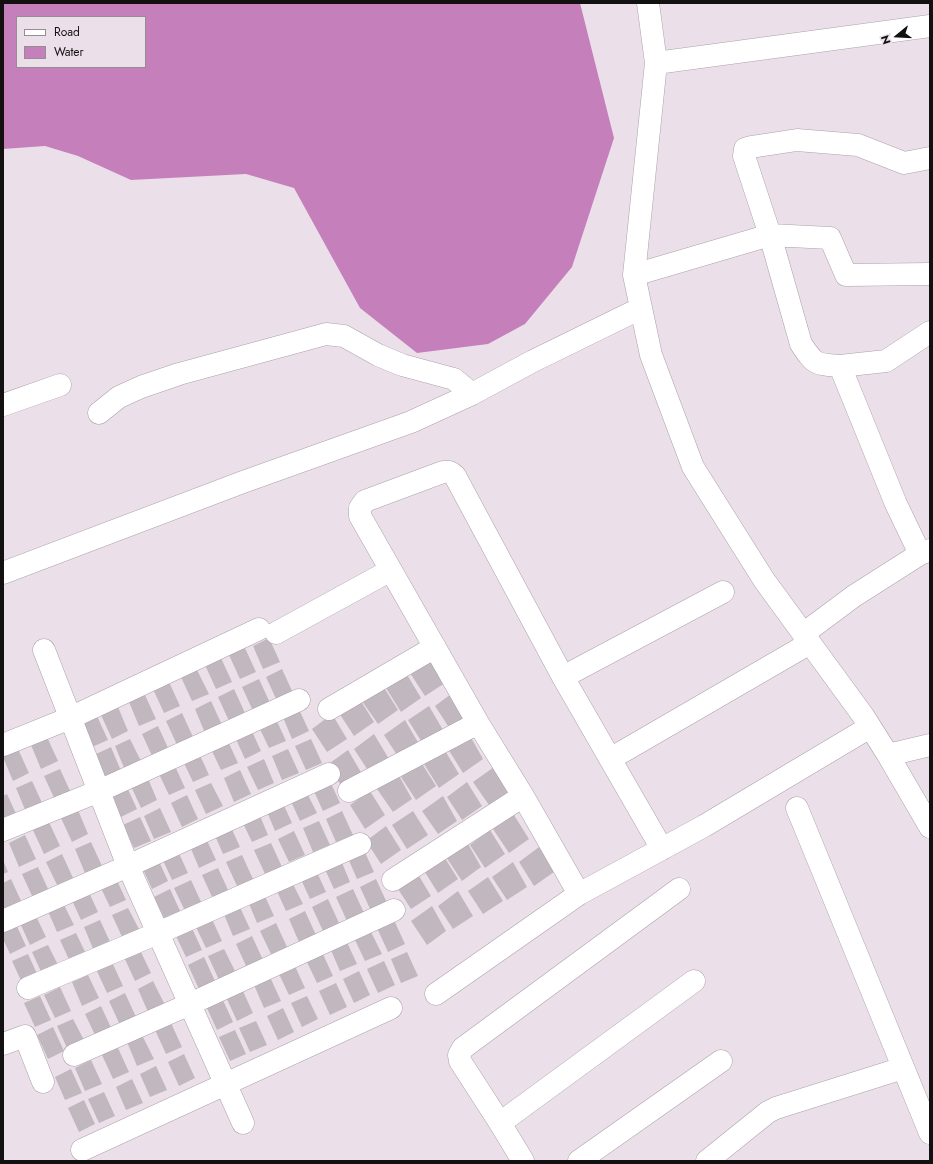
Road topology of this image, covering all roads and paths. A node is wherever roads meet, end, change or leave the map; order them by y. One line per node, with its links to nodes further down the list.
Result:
1 (648, 3): 3 (street)
2 (930, 26): 3 (street)
3 (656, 63): 7 (street)
4 (930, 158): 5 (street)
5 (770, 235): 6 (street); 7 (street); 10 (street)
6 (930, 274)
7 (634, 275): 8 (street)
8 (641, 308): 12 (street); 19 (street)
9 (930, 332): 10 (street)
10 (840, 366): 15 (street)
11 (60, 385): 13 (street)
12 (472, 394): 14 (street); 17 (street)
13 (3, 405)
14 (99, 413)
15 (925, 552): 19 (street)
16 (390, 570): 20 (street); 22 (street); 25 (street)
17 (3, 573)
18 (723, 592): 22 (street)
19 (806, 638): 27 (street); 31 (street)
20 (435, 647): 24 (street); 26 (street)
21 (44, 650): 25 (street)
22 (563, 677): 31 (street)
23 (299, 700): 33 (street)
24 (328, 709)
25 (70, 718): 28 (street); 33 (street)
26 (478, 723): 34 (street); 35 (street)
27 (870, 727): 30 (street); 40 (street)
28 (3, 744)
29 (930, 745): 30 (street)
30 (888, 755): 37 (street)
31 (610, 759): 40 (street)
32 (329, 774): 41 (street)
33 (99, 791): 38 (street); 41 (street)
34 (349, 791)
35 (523, 796): 42 (street); 44 (street)
36 (797, 808): 56 (street)
37 (930, 827)
38 (3, 830)
39 (360, 844): 47 (street)
40 (662, 849): 44 (street)
41 (128, 866): 46 (street); 47 (street)
42 (394, 880)
43 (679, 890): 60 (street)
44 (579, 894): 50 (street)
45 (394, 910): 51 (street)
46 (3, 921)
47 (158, 933): 49 (street); 51 (street)
48 (694, 981): 60 (street)
49 (28, 988)
50 (436, 994)
51 (190, 1004): 54 (street); 58 (street)
52 (391, 1008): 58 (street)
53 (3, 1044): 57 (street)
54 (74, 1055)
55 (721, 1061): 64 (street)
56 (903, 1068): 61 (street); 65 (street)
57 (43, 1082)
58 (226, 1085): 59 (street); 62 (street)
59 (243, 1123)
60 (500, 1123): 63 (street)
61 (930, 1133)
62 (82, 1150)
63 (523, 1161)
64 (579, 1161)
65 (707, 1161)

